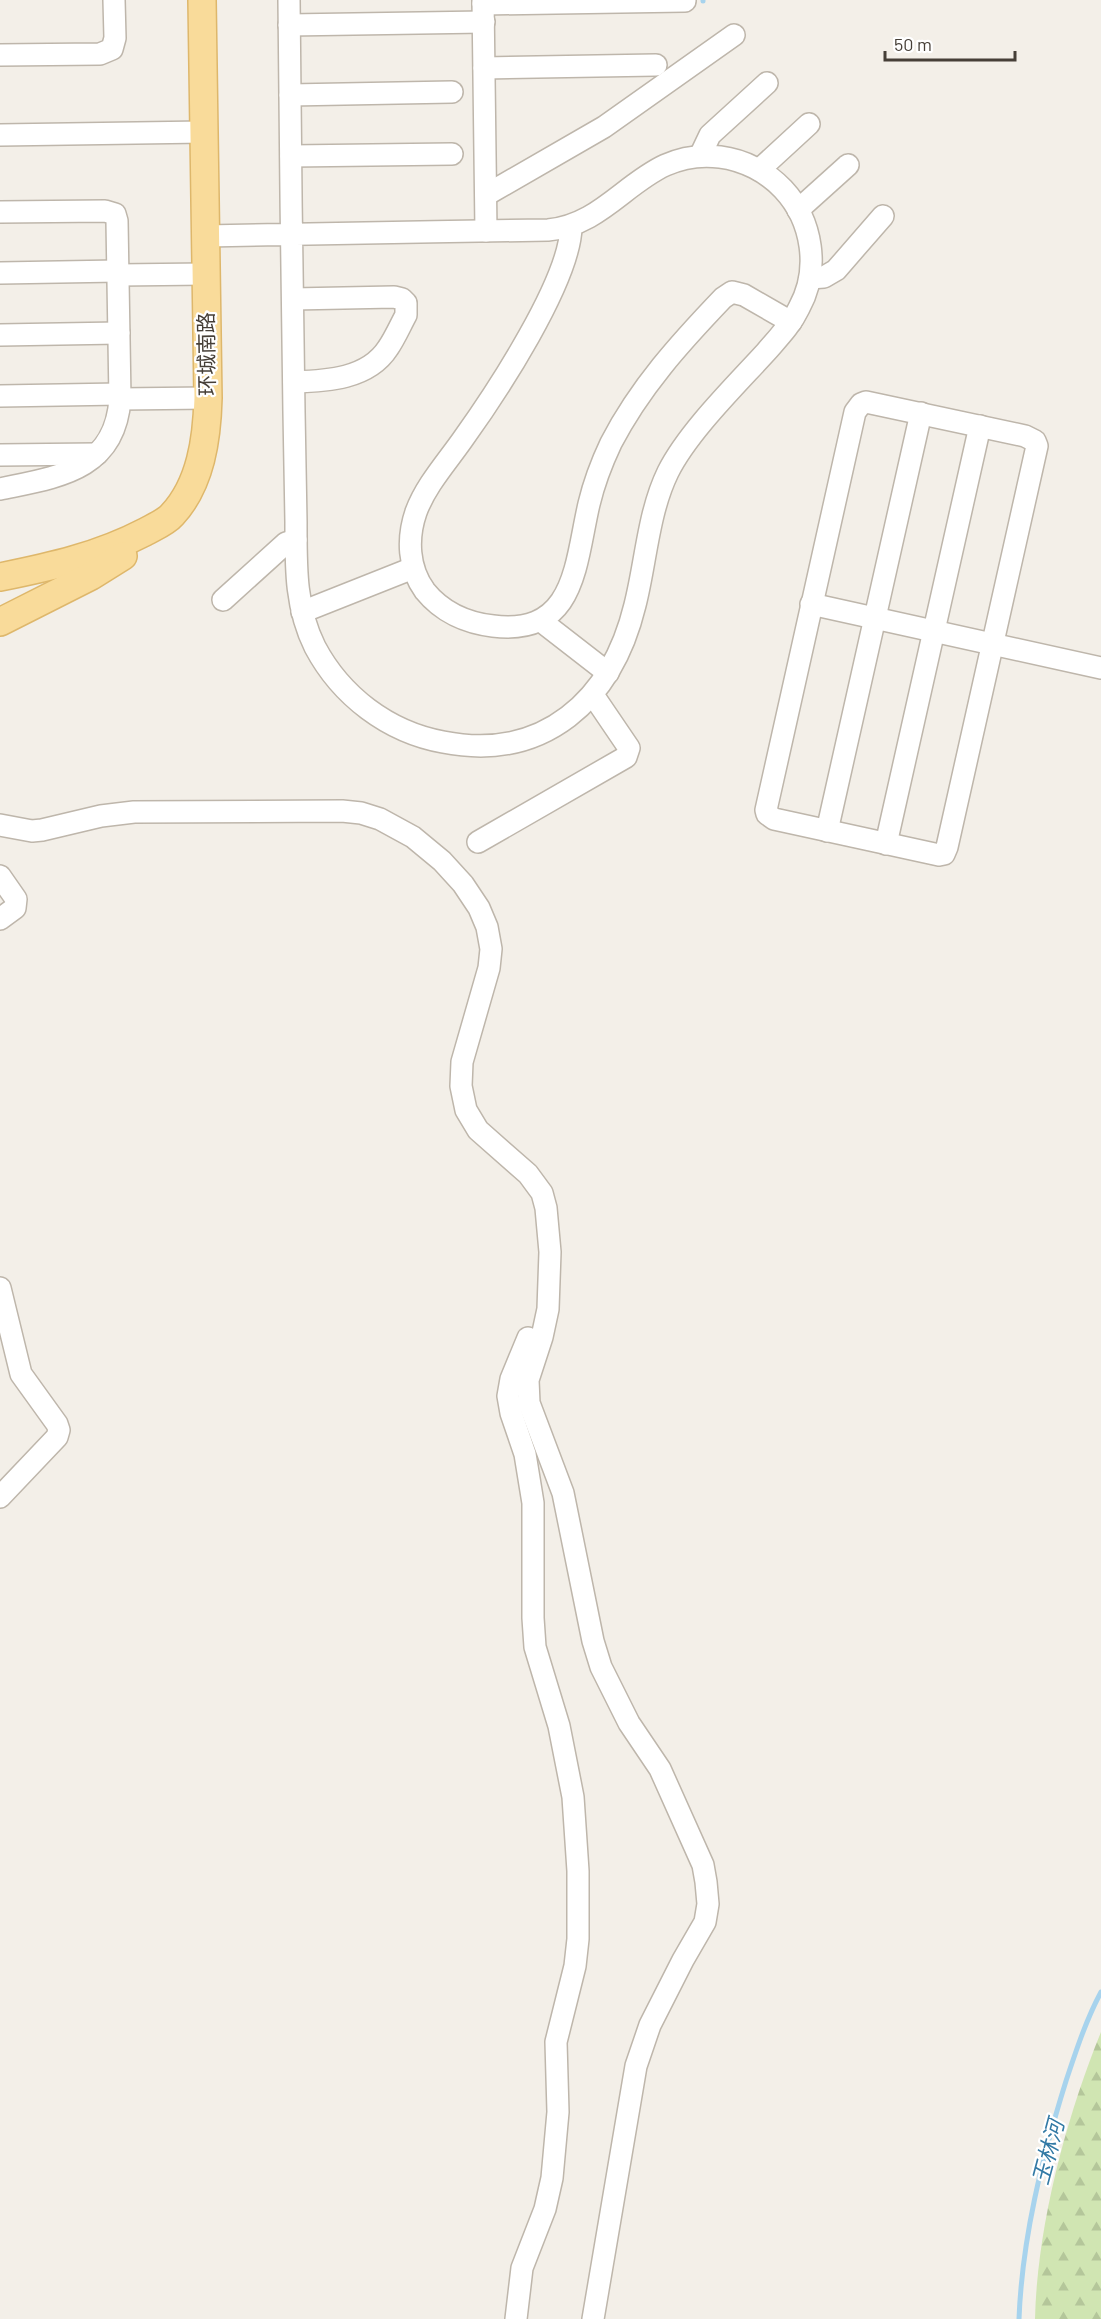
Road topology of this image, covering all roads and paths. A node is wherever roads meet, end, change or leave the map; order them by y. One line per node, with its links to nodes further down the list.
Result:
1 (114, 0): 8 (street)
2 (202, 0): 15 (main road, 环城南路)
3 (289, 0): 6 (street)
4 (685, 1): 5 (street)
5 (483, 9): 6 (street); 10 (street)
6 (289, 25): 13 (street)
7 (734, 35): 22 (street)
8 (0, 55)
9 (656, 65): 10 (street)
10 (484, 68): 22 (street)
11 (767, 83): 19 (street)
12 (452, 92): 13 (street)
13 (290, 95): 18 (street)
14 (809, 124): 21 (street)
15 (204, 132): 16 (street); 29 (main road, 环城南路)
16 (0, 135)
17 (452, 154): 18 (street)
18 (291, 156): 28 (street)
19 (700, 156): 21 (street); 26 (street)
20 (848, 165): 23 (street)
21 (759, 170): 23 (street)
22 (486, 195): 27 (street)
23 (798, 210): 33 (street)
24 (0, 212): 31 (street)
25 (883, 216): 33 (street)
26 (571, 227): 27 (street); 48 (street)
27 (486, 231): 28 (street)
28 (292, 234): 29 (street); 34 (street)
29 (206, 236): 32 (main road, 环城南路)
30 (0, 273): 31 (street)
31 (118, 273): 32 (street); 36 (street)
32 (206, 274): 41 (main road, 环城南路)
33 (810, 278): 35 (street)
34 (293, 299): 38 (street); 38 (street)
35 (791, 322): 55 (street); 60 (street)
36 (119, 333): 37 (street); 40 (street)
37 (0, 335)
38 (294, 382): 47 (street)
39 (0, 396): 40 (street)
40 (120, 397): 41 (street); 44 (street)
41 (208, 398): 50 (main road, 环城南路)
42 (921, 413): 43 (street); 52 (street); 54 (street)
43 (980, 426): 57 (street); 58 (street)
44 (97, 453): 45 (street); 46 (street)
45 (0, 455)
46 (0, 489)
47 (296, 540): 51 (street); 53 (street)
48 (413, 568): 53 (street); 55 (street)
49 (0, 577): 50 (main road)
50 (58, 578): 56 (main road)
51 (223, 600)
52 (812, 604): 54 (street); 63 (street)
53 (302, 612): 61 (street)
54 (875, 618): 57 (street); 63 (street)
55 (541, 621): 60 (street)
56 (0, 622)
57 (934, 631): 58 (street); 65 (street)
58 (993, 644): 59 (street); 65 (street)
59 (1101, 668)
60 (608, 673): 61 (street)
61 (593, 694): 64 (street)
62 (0, 825): 69 (street)
63 (826, 831): 65 (street)
64 (477, 842)
65 (886, 844)
66 (0, 876): 67 (street)
67 (0, 919)
68 (0, 1288): 70 (street)
69 (548, 1310): 71 (street); 72 (street)
70 (0, 1497)
71 (516, 2319)
72 (593, 2319)

